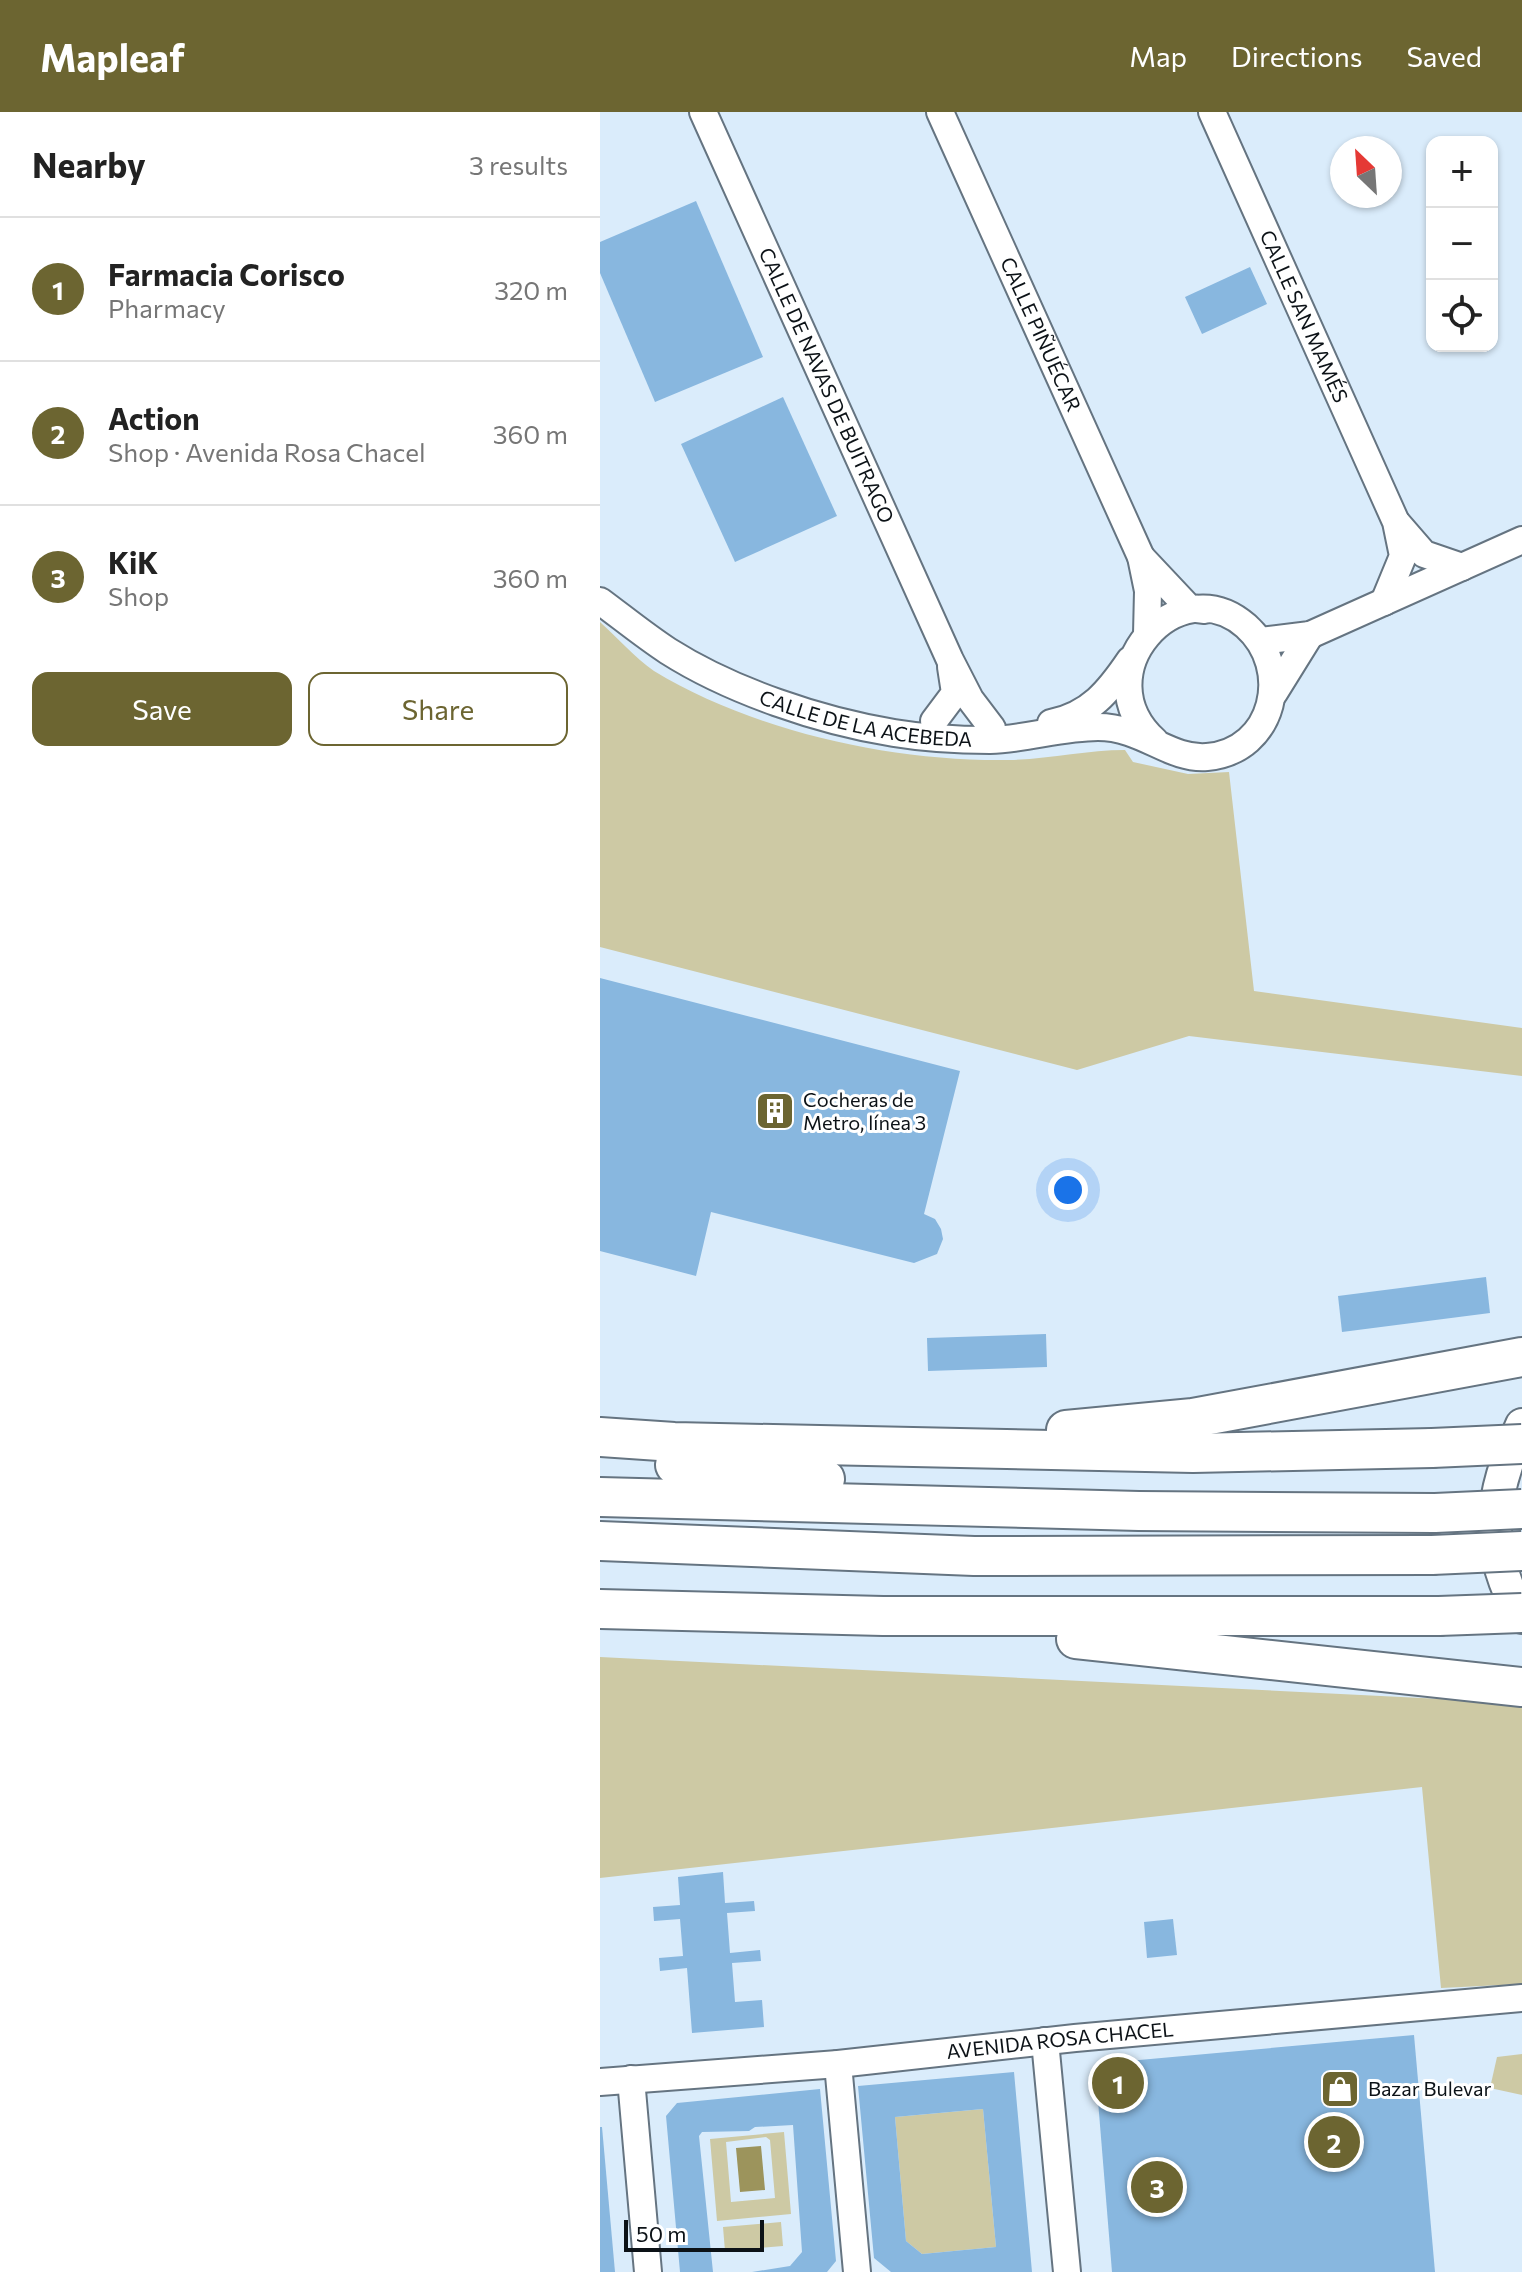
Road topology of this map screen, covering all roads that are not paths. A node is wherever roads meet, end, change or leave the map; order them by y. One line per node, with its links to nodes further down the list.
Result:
1 (703, 112): 15 (street, CALLE DE NAVAS DE BUITRAGO)
2 (940, 112): 6 (street, CALLE PIÑUÉCAR)
3 (1212, 112): 4 (street, CALLE SAN MAMÉS)
4 (1396, 522): 7 (street, CALLE SAN MAMÉS); 10 (street, CALLE SAN MAMÉS)
5 (1522, 540): 7 (street)
6 (1141, 557): 11 (street, CALLE PIÑUÉCAR); 14 (street, CALLE PIÑUÉCAR)
7 (1462, 567): 10 (street)
8 (600, 582): 17 (street, CALLE DE LA ACEBEDA)
9 (600, 601): 19 (street, CALLE DE LA ACEBEDA)
10 (1384, 602): 12 (street)
11 (1205, 610): 13 (street); 14 (street)
12 (1310, 635): 13 (street); 16 (street)
13 (1261, 641): 16 (street)
14 (1140, 644): 18 (street, CALLE DE LA ACEBEDA); 19 (street)
15 (950, 660): 17 (street, CALLE DE NAVAS DE BUITRAGO); 18 (street, CALLE DE NAVAS DE BUITRAGO)
16 (1274, 693): 19 (street)
17 (934, 721): 18 (street, CALLE DE LA ACEBEDA)
18 (992, 728)
19 (1155, 741)
20 (1522, 1357): 24 (highway)
21 (1522, 1425): 32 (main road)
22 (600, 1437): 24 (highway)
23 (1522, 1444): 24 (highway, bridge)
24 (884, 1447)
25 (600, 1458): 27 (highway)
26 (600, 1497): 27 (highway)
27 (1000, 1506): 28 (highway, bridge)
28 (1522, 1509)
29 (600, 1541): 30 (highway, bridge)
30 (1522, 1551)
31 (600, 1609): 33 (highway)
32 (1522, 1615): 33 (highway, bridge)
33 (883, 1616): 34 (highway)
34 (1522, 1687)
35 (1522, 1998): 36 (street, AVENIDA ROSA CHACEL)
36 (1045, 2041): 37 (street, AVENIDA ROSA CHACEL); 42 (street)
37 (838, 2064): 38 (street, AVENIDA ROSA CHACEL); 41 (street)
38 (631, 2079): 39 (street, AVENIDA ROSA CHACEL); 40 (street)
39 (600, 2082)
40 (648, 2272)
41 (857, 2272)
42 (1067, 2272)

